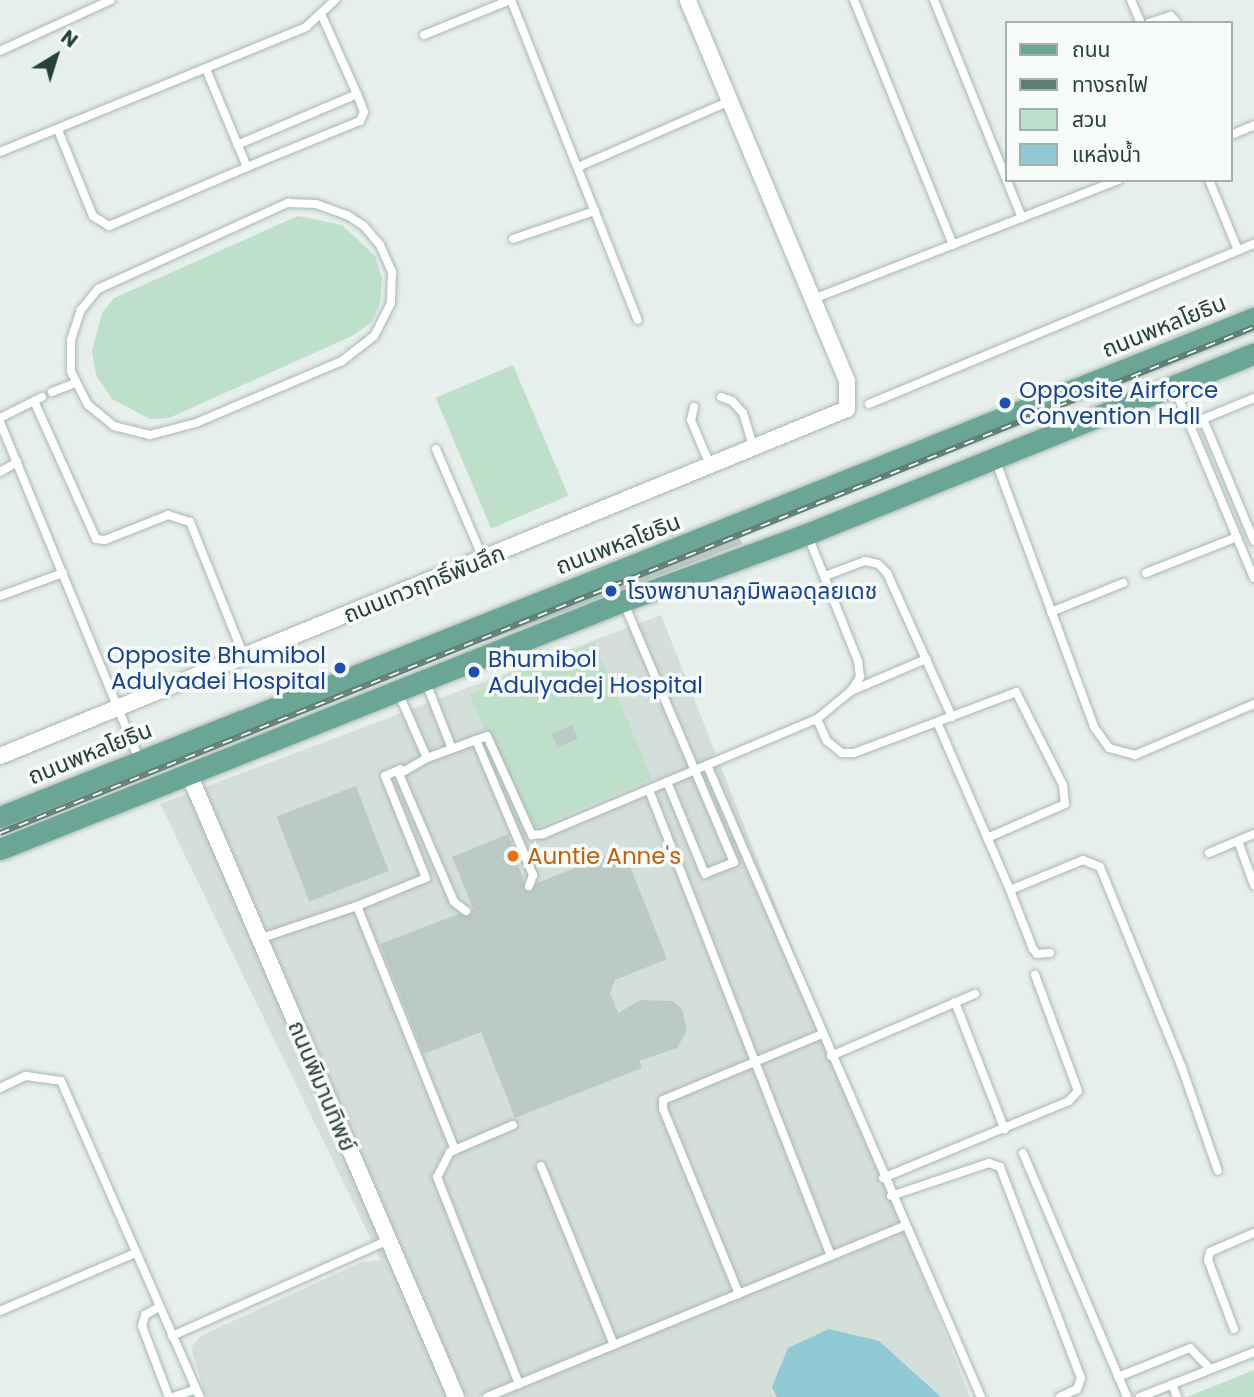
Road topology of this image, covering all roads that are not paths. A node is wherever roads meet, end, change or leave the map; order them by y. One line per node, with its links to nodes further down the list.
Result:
1 (111, 0): 11 (lane)
2 (335, 0): 8 (lane)
3 (511, 0): 10 (lane); 21 (lane)
4 (688, 0): 14 (street)
5 (853, 0): 30 (lane)
6 (934, 0): 22 (lane)
7 (1131, 0): 9 (lane)
8 (321, 14): 12 (lane); 13 (lane)
9 (1140, 21)
10 (424, 35)
11 (0, 51)
12 (206, 69): 16 (lane); 18 (lane)
13 (357, 94): 18 (lane); 20 (lane)
14 (730, 101): 21 (lane); 32 (street)
15 (1254, 125): 17 (lane)
16 (58, 130): 19 (lane); 20 (lane)
17 (1233, 134)
18 (237, 145): 20 (lane)
19 (0, 152)
20 (247, 167)
21 (578, 167): 26 (lane)
22 (1006, 178)
23 (1007, 182): 27 (lane)
24 (1114, 182): 27 (lane)
25 (1210, 182): 31 (lane)
26 (595, 211): 28 (lane); 34 (lane)
27 (1022, 218): 30 (lane)
28 (513, 239)
29 (1254, 244): 31 (lane)
30 (953, 245): 32 (lane)
31 (1238, 250): 41 (lane)
32 (813, 299): 44 (street, ถนนเทวฤทธิ์พันลึก)
33 (1254, 318): 62 (main road, ถนนพหลโยธิน)
34 (638, 320)
35 (1254, 353): 37 (main road)
36 (75, 383): 36 (lane); 38 (lane)
37 (1173, 386): 46 (main road); 51 (lane)
38 (52, 392)
39 (721, 397): 44 (lane)
40 (1254, 398): 52 (lane)
41 (869, 404)
42 (694, 407): 48 (lane)
43 (0, 420): 47 (lane); 63 (lane)
44 (754, 448): 48 (street, ถนนเทวฤทธิ์พันลึก)
45 (436, 449): 53 (lane)
46 (995, 459): 50 (main road); 61 (lane)
47 (17, 462): 49 (lane); 54 (lane)
48 (710, 465): 53 (street, ถนนเทวฤทธิ์พันลึก)
49 (0, 472)
50 (807, 534): 56 (lane); 60 (main road)
51 (1237, 537): 55 (lane); 57 (lane)
52 (1254, 541)
53 (484, 560): 63 (street, ถนนเทวฤทธิ์พันลึก)
54 (63, 573): 59 (lane); 69 (lane)
55 (1146, 573)
56 (825, 576): 64 (lane); 67 (lane)
57 (1254, 578)
58 (1123, 583): 61 (lane)
59 (0, 596)
60 (624, 601): 65 (main road); 80 (lane)
61 (1051, 612): 68 (lane)
62 (414, 652): 65 (main road); 77 (main road, ถนนพหลโยธิน)
63 (244, 656): 69 (street, ถนนเทวฤทธิ์พันลึก)
64 (926, 659): 67 (lane); 70 (lane)
65 (425, 680): 66 (main road); 74 (lane)
66 (397, 691): 76 (lane); 81 (main road)
67 (851, 691): 71 (lane)
68 (1254, 704)
69 (118, 708): 75 (street, ถนนเทวฤทธิ์พันลึก); 77 (lane)
70 (951, 717): 72 (lane); 87 (lane)
71 (817, 719): 72 (lane); 78 (lane)
72 (937, 722): 87 (lane)
73 (476, 740): 74 (lane); 84 (lane); 92 (lane)
74 (452, 749): 76 (lane)
75 (0, 756)
76 (426, 758): 79 (lane)
77 (140, 761): 83 (main road); 85 (main road, ถนนพหลโยธิน)
78 (707, 765): 80 (lane); 101 (lane)
79 (401, 769): 94 (lane); 95 (lane)
80 (696, 770): 82 (lane); 82 (lane)
81 (189, 774): 83 (main road); 96 (street, ถนนพิมานทิพย์)
82 (667, 782): 84 (lane)
83 (152, 789): 89 (main road)
84 (649, 790): 103 (lane)
85 (0, 817)
86 (1254, 834): 88 (lane)
87 (987, 838): 93 (lane)
88 (1238, 841): 90 (lane); 91 (lane)
89 (0, 849)
90 (1209, 853)
91 (1254, 885)
92 (529, 886)
93 (1010, 890): 97 (lane); 110 (lane)
94 (357, 906): 96 (lane); 107 (lane)
95 (466, 911)
96 (259, 939): 115 (street, ถนนพิมานทิพย์)
97 (1050, 953)
98 (1035, 975): 106 (lane)
99 (975, 994): 100 (lane)
100 (955, 1002): 102 (lane); 106 (lane)
101 (821, 1034): 102 (lane); 103 (lane)
102 (831, 1056): 111 (lane)
103 (756, 1058): 117 (lane); 118 (lane)
104 (0, 1088): 116 (lane)
105 (513, 1125): 107 (lane)
106 (1005, 1130): 111 (lane)
107 (455, 1150): 127 (lane)
108 (1023, 1153): 126 (lane)
109 (541, 1166): 123 (lane)
110 (1218, 1171)
111 (883, 1178): 112 (lane)
112 (891, 1196): 113 (lane); 134 (lane)
113 (904, 1226): 117 (lane); 133 (lane)
114 (1254, 1233): 121 (lane)
115 (389, 1240): 122 (lane); 131 (street, ถนนพิมานทิพย์)
116 (135, 1253): 119 (lane); 120 (lane)
117 (831, 1256): 118 (lane)
118 (739, 1294): 123 (lane)
119 (159, 1307): 122 (lane); 130 (lane)
120 (0, 1311)
121 (1234, 1329)
122 (172, 1336): 129 (lane)
123 (614, 1345): 127 (lane)
124 (1254, 1352): 125 (lane)
125 (1210, 1369): 126 (lane); 128 (lane)
126 (1118, 1377): 135 (lane)
127 (519, 1384): 132 (lane)
128 (1172, 1384): 136 (lane); 137 (lane)
129 (198, 1393): 130 (lane)
130 (171, 1397)
131 (456, 1397)
132 (487, 1397)
133 (981, 1397)
134 (1060, 1397)
135 (1126, 1397)
136 (1140, 1397)
137 (1177, 1397)

